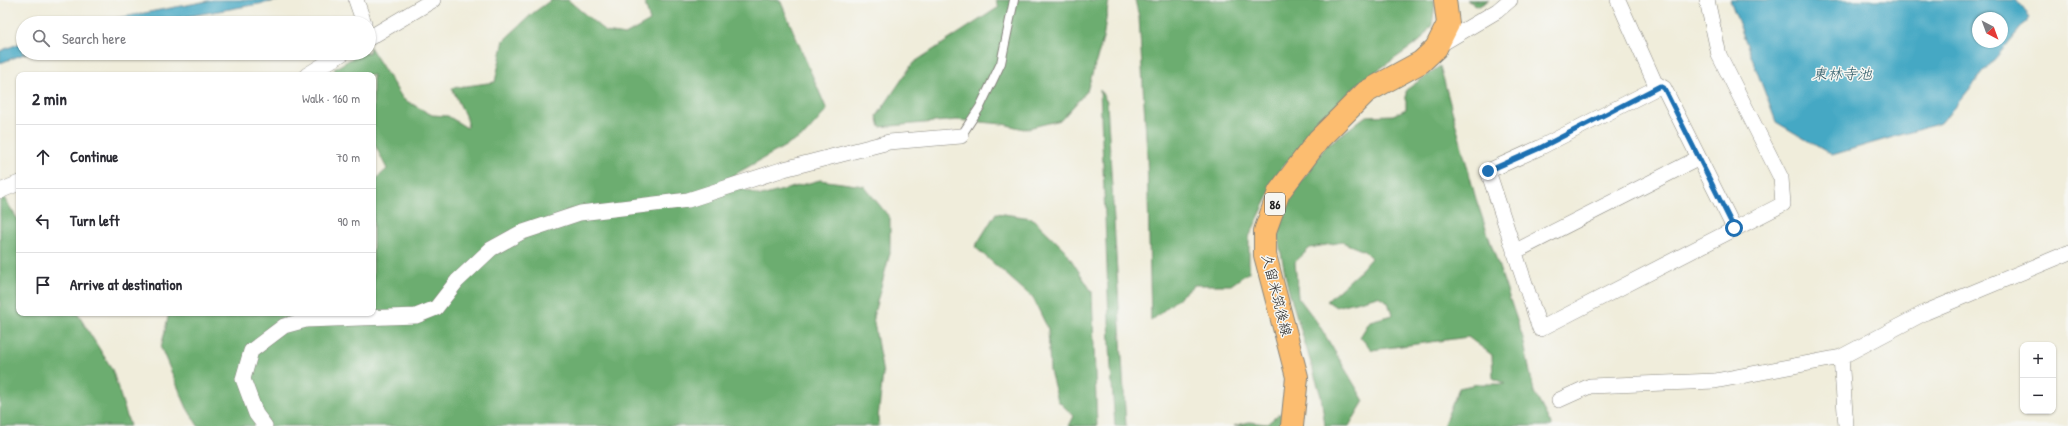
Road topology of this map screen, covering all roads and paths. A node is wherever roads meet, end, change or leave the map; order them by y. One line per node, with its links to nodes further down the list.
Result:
1 (356, 0): 8 (street)
2 (433, 0): 9 (street)
3 (1014, 0): 14 (lane)
4 (1445, 0): 10 (main road, 久留米筑後線 / 86)
5 (1510, 0): 10 (street)
6 (1618, 0): 13 (street)
7 (1707, 0): 18 (street)
8 (362, 16)
9 (376, 34)
10 (1436, 48): 24 (main road, 久留米筑後線 / 86)
11 (332, 60): 12 (street)
12 (312, 72)
13 (1660, 86): 15 (street); 19 (street)
14 (961, 136): 23 (street)
15 (1699, 158): 18 (street); 19 (street)
16 (16, 184): 17 (street)
17 (0, 192)
18 (1734, 228): 19 (street)
19 (1514, 252)
20 (2068, 253): 21 (street)
21 (1841, 357): 22 (street); 25 (street)
22 (1559, 400)
23 (265, 426)
24 (1292, 426)
25 (1846, 426)

